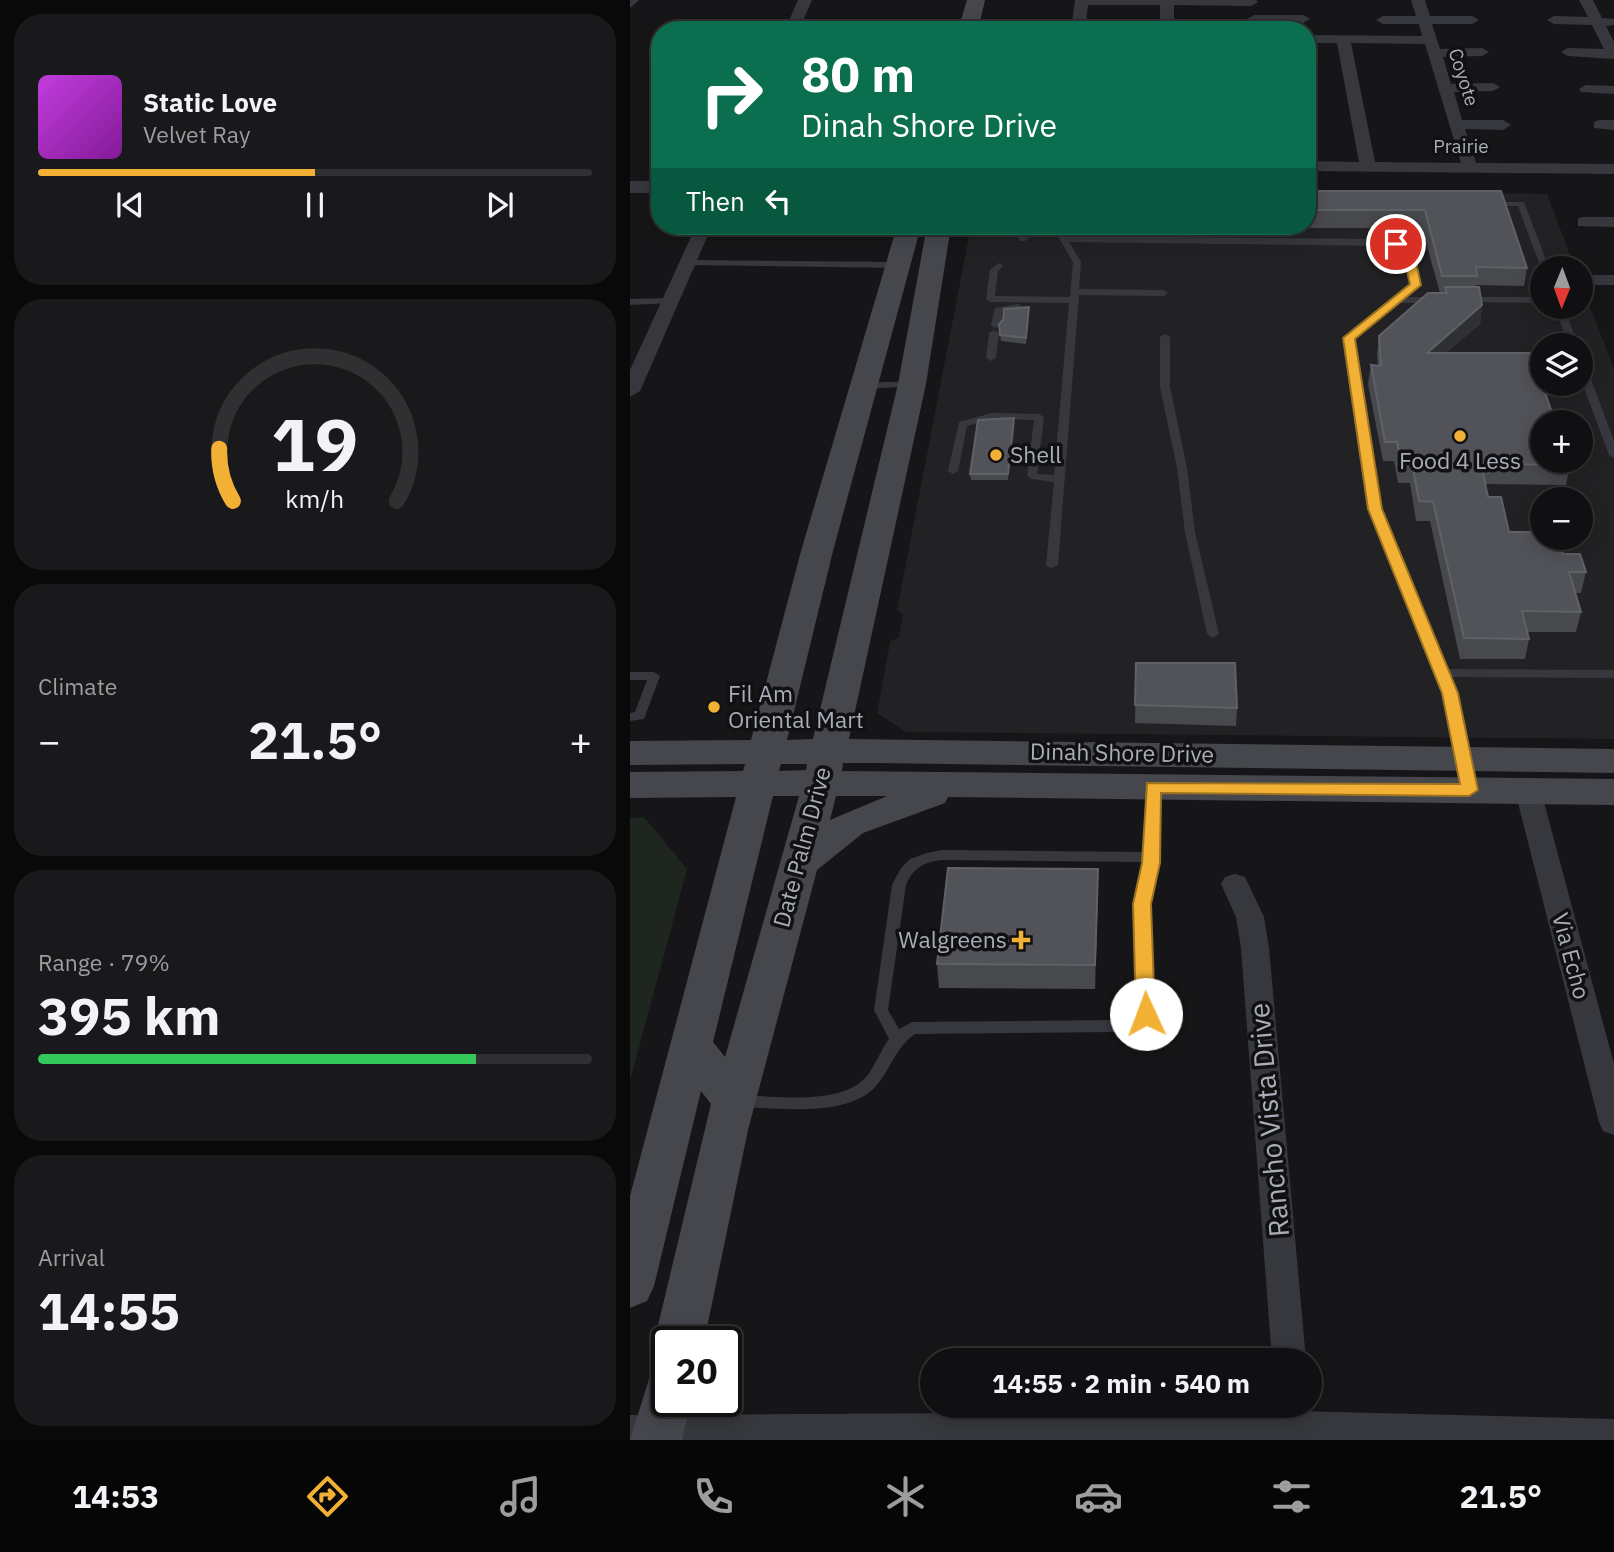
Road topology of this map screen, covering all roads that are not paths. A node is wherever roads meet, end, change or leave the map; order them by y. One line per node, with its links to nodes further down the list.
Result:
1 (805, 0): 13 (street)
2 (976, 0): 14 (main road)
3 (1082, 0): 7 (street); 15 (street)
4 (1418, 0): 10 (street, Coyote)
5 (1586, 0): 19 (street)
6 (1251, 1): 7 (street); 17 (street)
7 (1167, 2): 16 (street)
8 (1303, 19): 18 (street)
9 (1383, 20): 10 (street)
10 (1423, 20): 11 (street); 23 (street, Coyote)
11 (1472, 20)
12 (1554, 20): 19 (street)
13 (796, 21)
14 (970, 21)
15 (1079, 21)
16 (1167, 21)
17 (1254, 21)
18 (1284, 21)
19 (1597, 22): 20 (street); 26 (street)
20 (1614, 23)
21 (1316, 39): 22 (street)
22 (1343, 39): 23 (street); 34 (street)
23 (1433, 46): 24 (street); 28 (street, Coyote)
24 (1482, 52)
25 (1568, 52): 26 (street)
26 (1613, 54)
27 (1493, 87): 28 (street)
28 (1446, 88): 31 (street, Coyote)
29 (1586, 89): 30 (street)
30 (1614, 90)
31 (1459, 124): 32 (street); 35 (street, Coyote)
32 (1503, 125)
33 (1316, 166): 34 (street, Prairie)
34 (1368, 167): 35 (street, Prairie)
35 (1470, 167): 36 (street, Prairie)
36 (1614, 169)
37 (630, 187): 38 (street)
38 (651, 187)
39 (1481, 204): 49 (lane)
40 (1584, 222): 41 (street)
41 (1614, 222)
42 (700, 235): 50 (street)
43 (906, 235): 51 (main road)
44 (937, 235): 63 (main road, Date Palm Drive)
45 (1026, 235): 47 (lane)
46 (1062, 235): 48 (lane)
47 (1022, 239)
48 (1065, 239): 56 (lane); 57 (lane)
49 (1540, 256)
50 (687, 263): 51 (lane); 59 (street)
51 (898, 265): 64 (main road)
52 (999, 266): 56 (lane)
53 (1593, 280): 54 (street)
54 (1614, 280)
55 (1164, 293): 56 (lane)
56 (1074, 300): 62 (lane); 68 (lane)
57 (1398, 300): 58 (lane); 74 (lane)
58 (1530, 300)
59 (670, 301): 60 (lane); 65 (street)
60 (630, 302)
61 (1165, 337): 73 (lane)
62 (990, 358)
63 (912, 384): 64 (lane); 81 (main road, Date Palm Drive)
64 (863, 386): 82 (main road)
65 (630, 391)
66 (1592, 396): 69 (lane)
67 (1037, 431): 68 (lane); 70 (lane); 71 (lane)
68 (1063, 432): 71 (lane)
69 (1614, 454)
70 (953, 471)
71 (1059, 479): 72 (lane)
72 (1052, 565)
73 (1213, 634)
74 (1442, 673): 75 (lane); 83 (lane)
75 (1614, 674)
76 (630, 676): 77 (lane)
77 (630, 717)
78 (630, 753): 82 (main road, Dinah Shore Drive)
79 (1307, 755): 81 (main road, Dinah Shore Drive); 83 (main road, Dinah Shore Drive); 86 (main road)
80 (1614, 761): 83 (main road, Dinah Shore Drive)
81 (824, 767): 82 (main road, Dinah Shore Drive); 85 (main road, Dinah Shore Drive); 90 (main road, Date Palm Drive)
82 (761, 768): 84 (main road, Dinah Shore Drive); 93 (main road)
83 (1466, 773): 86 (main road, Dinah Shore Drive); 87 (main road, Dinah Shore Drive)
84 (630, 785)
85 (964, 785): 86 (main road, Dinah Shore Drive); 90 (main road)
86 (1153, 787): 89 (lane)
87 (1528, 791): 88 (main road, Dinah Shore Drive); 95 (street, Via Echo)
88 (1614, 792)
89 (1152, 857): 92 (lane); 92 (lane)
90 (800, 862): 94 (main road, Date Palm Drive)
91 (1235, 884): 98 (street, Rancho Vista Drive)
92 (896, 1038): 94 (lane)
93 (691, 1045): 94 (main road); 96 (main road)
94 (734, 1101): 97 (main road, Date Palm Drive)
95 (1614, 1122)
96 (630, 1286)
97 (683, 1326)
98 (1288, 1348)
99 (1294, 1425): 100 (street); 101 (street)
100 (653, 1426)
101 (1614, 1437)

